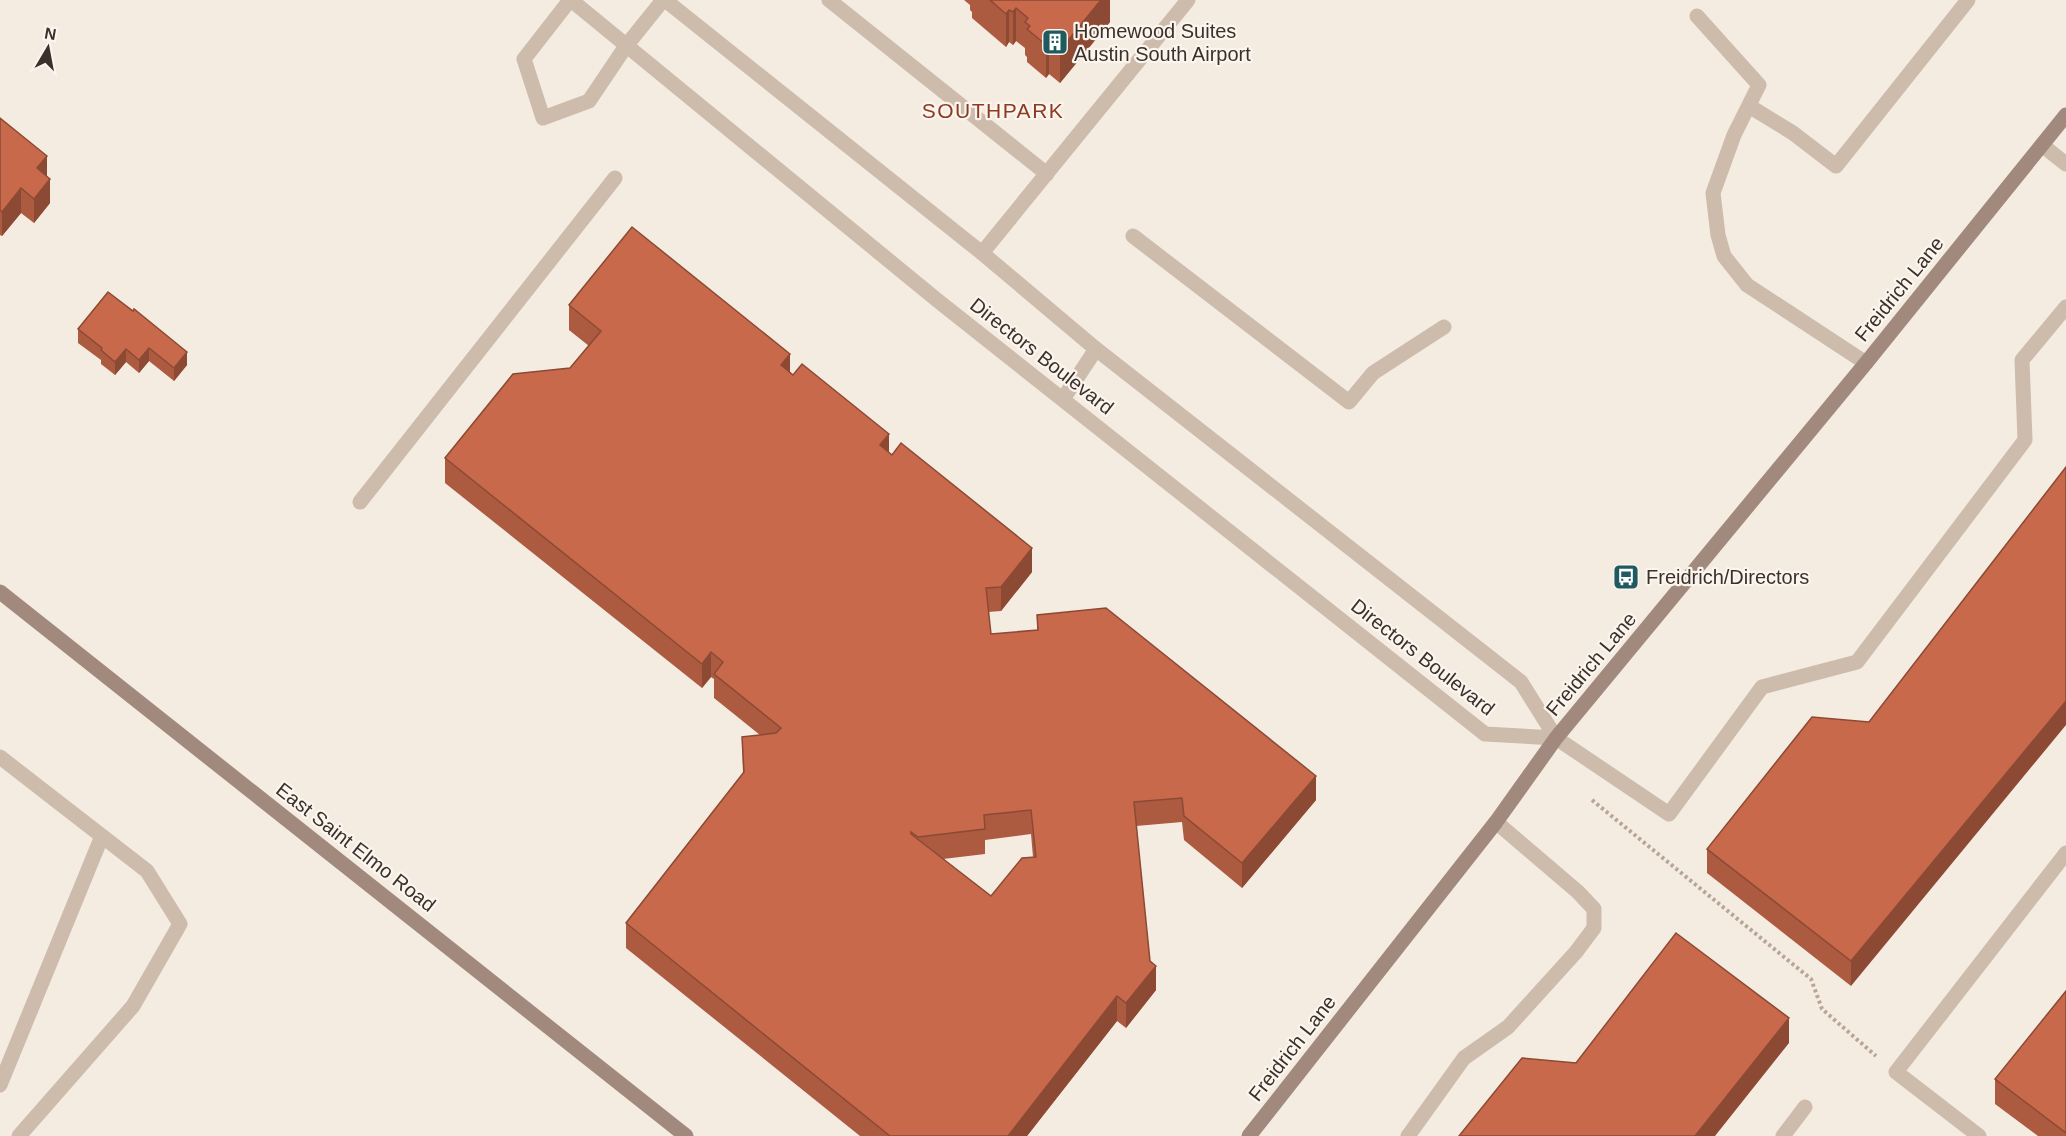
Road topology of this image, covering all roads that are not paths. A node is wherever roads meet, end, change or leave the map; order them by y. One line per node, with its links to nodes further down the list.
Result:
1 (570, 0): 7 (street, Directors Boulevard); 7 (street)
2 (664, 0): 7 (street); 15 (street, Directors Boulevard)
3 (829, 0): 12 (street)
4 (1188, 0): 12 (street)
5 (1968, 0): 8 (street)
6 (1697, 16): 8 (street)
7 (626, 46): 20 (street, Directors Boulevard)
8 (1749, 106): 19 (street)
9 (2066, 115): 10 (street, Freidrich Lane)
10 (2042, 145): 11 (street); 19 (street, Freidrich Lane)
11 (2066, 164)
12 (1047, 174): 15 (street)
13 (615, 178): 21 (street)
14 (1133, 236): 17 (street)
15 (982, 253): 18 (street, Directors Boulevard)
16 (2066, 307): 23 (street)
17 (1444, 327)
18 (1096, 349): 20 (street); 23 (street, Directors Boulevard)
19 (1866, 363): 23 (street, Freidrich Lane)
20 (1063, 399): 23 (street, Directors Boulevard)
21 (360, 502)
22 (0, 591): 31 (street, East Saint Elmo Road)
23 (1556, 738): 25 (street, Freidrich Lane)
24 (0, 757): 26 (street)
25 (1496, 822): 32 (street, Freidrich Lane); 33 (street)
26 (102, 836): 28 (street); 30 (street)
27 (2066, 853): 35 (street)
28 (0, 1085)
29 (1805, 1107): 34 (street)
30 (19, 1136)
31 (686, 1136)
32 (1249, 1136)
33 (1408, 1136)
34 (1783, 1136)
35 (1978, 1136)

